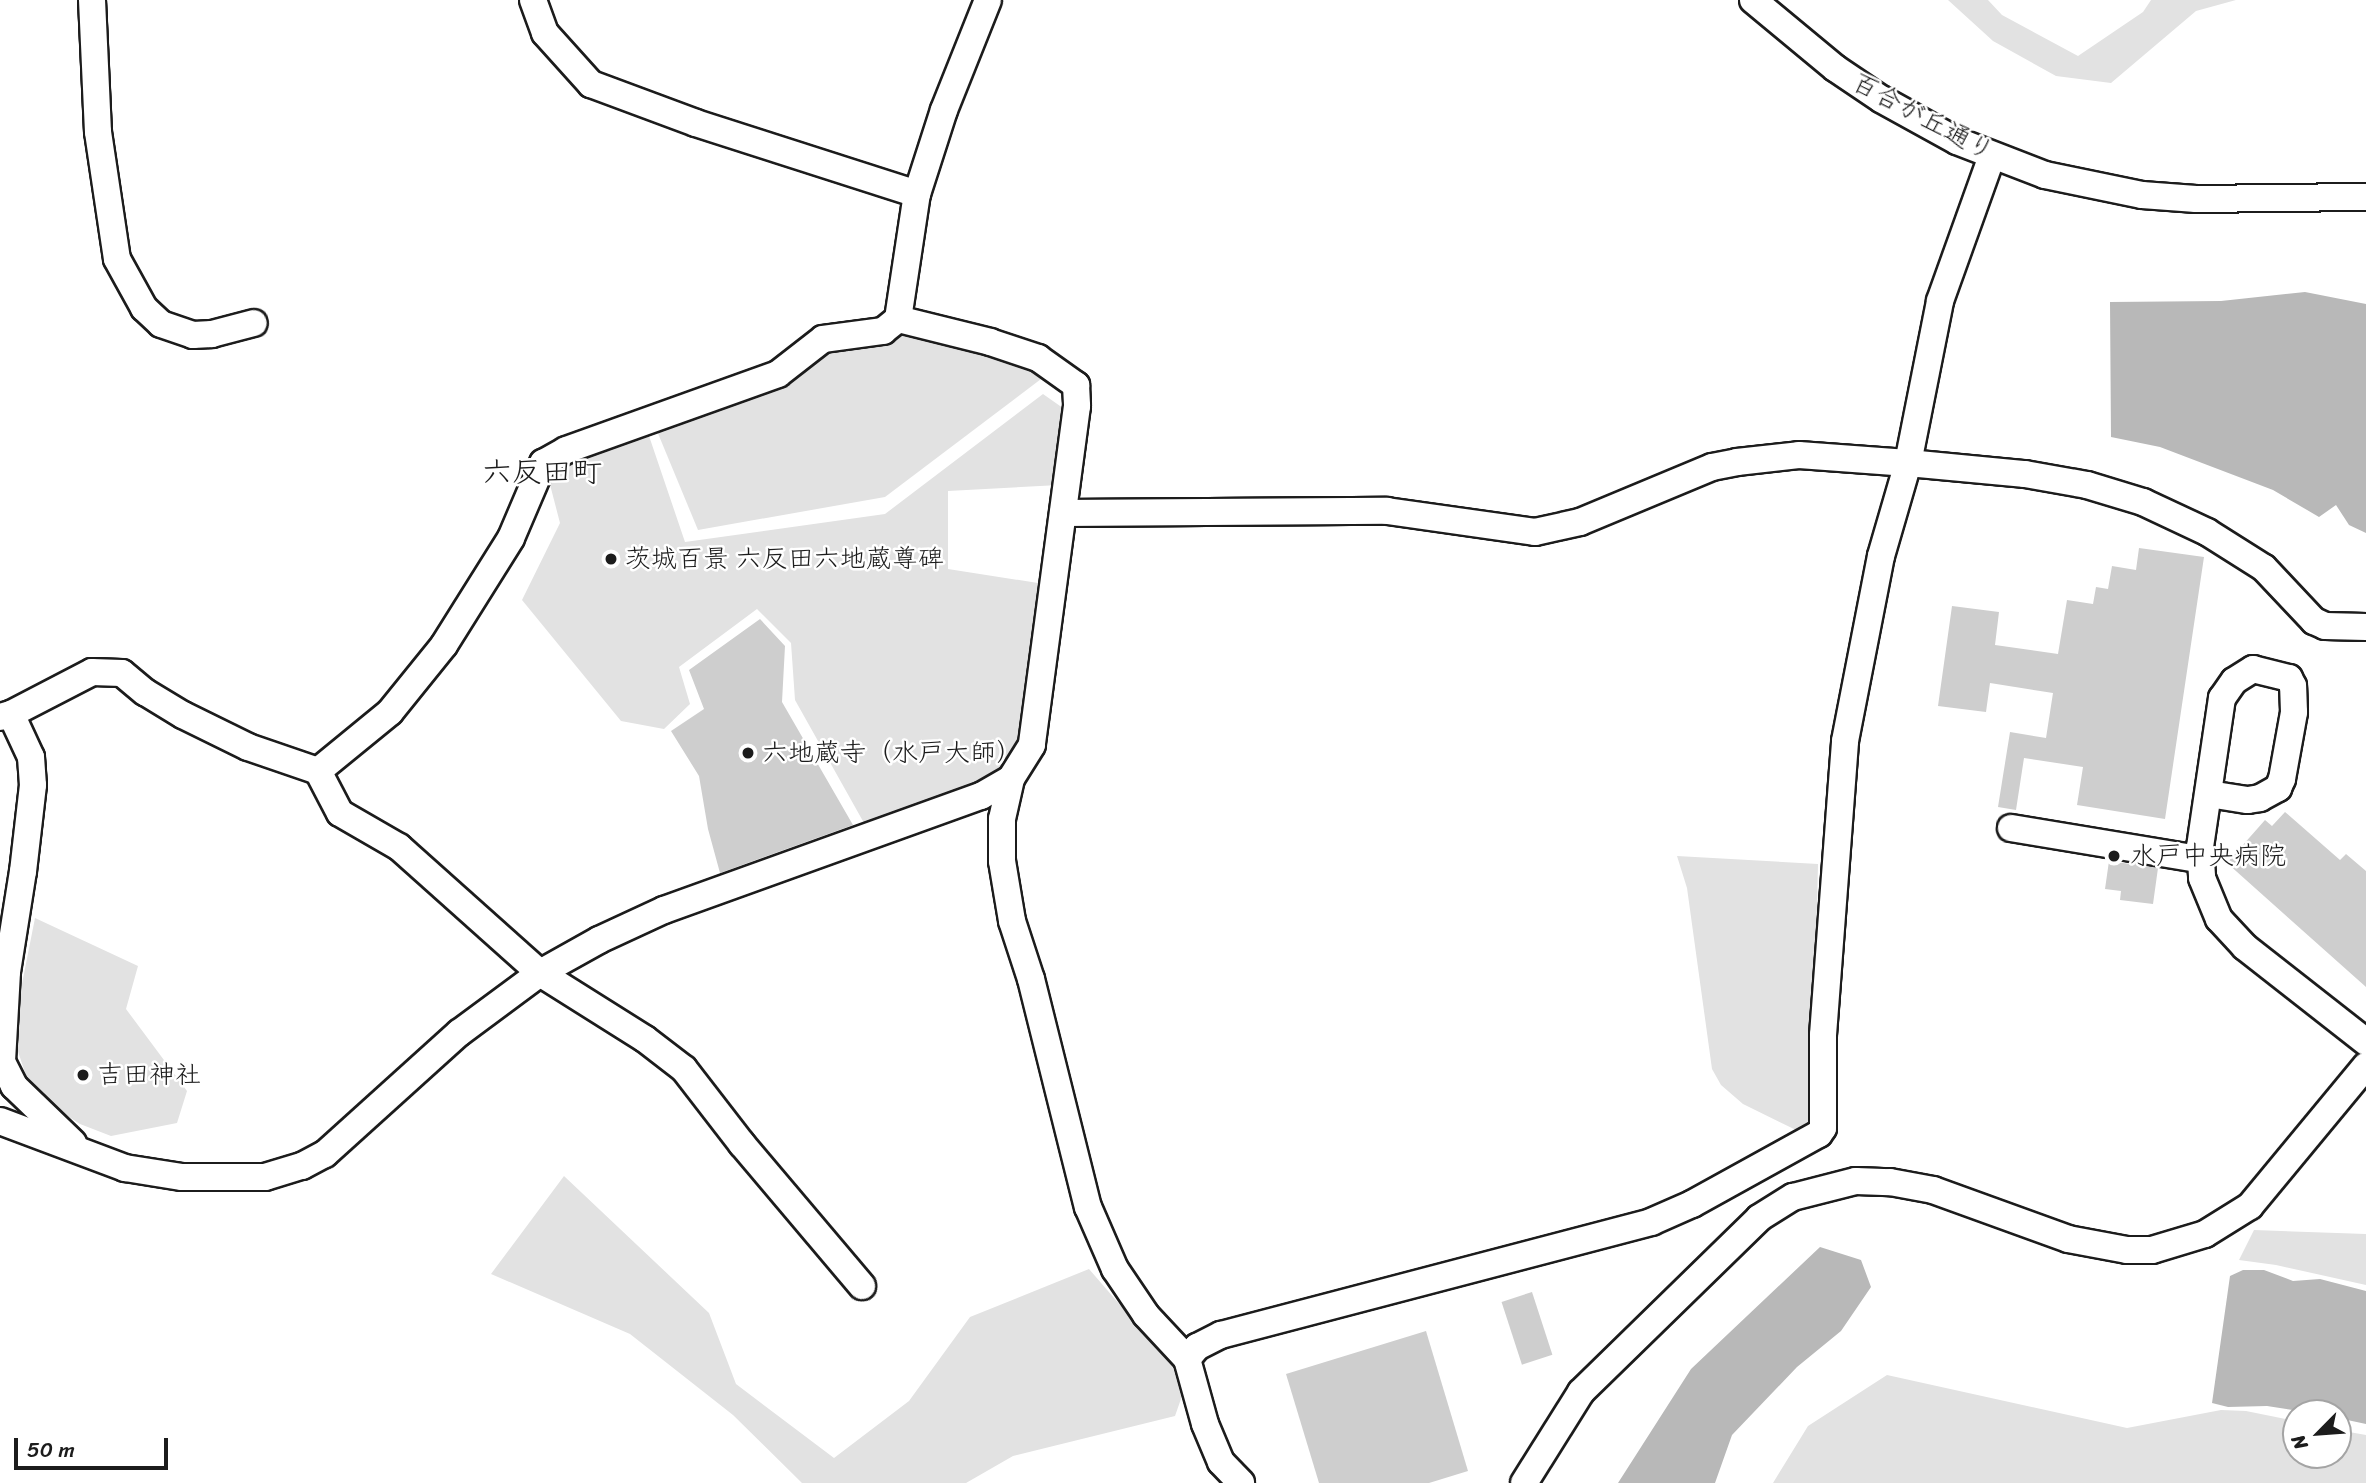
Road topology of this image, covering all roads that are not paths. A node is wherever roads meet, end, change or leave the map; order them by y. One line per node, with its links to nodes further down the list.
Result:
1 (92, 0): 9 (street)
2 (533, 0): 6 (street)
3 (988, 0): 6 (street)
4 (1753, 0): 5 (street, 百合が丘通り)
5 (1992, 156): 7 (street, 百合が丘通り); 10 (street)
6 (916, 194): 8 (street)
7 (2366, 197)
8 (898, 319): 11 (street); 14 (street)
9 (254, 323)
10 (1908, 463): 11 (street); 12 (street); 25 (street)
11 (1063, 513): 15 (street)
12 (2366, 627)
13 (6, 716): 14 (street); 23 (street)
14 (318, 771): 19 (street)
15 (1011, 779): 19 (street); 25 (street)
16 (2209, 794): 16 (street); 18 (street)
17 (2011, 828): 18 (street)
18 (2199, 859): 20 (street)
19 (540, 973): 23 (street); 24 (street)
20 (2366, 1042)
21 (2366, 1066): 27 (street)
22 (0, 1121): 23 (street)
23 (78, 1152)
24 (862, 1286)
25 (1187, 1359): 26 (street)
26 (1241, 1483)
27 (1524, 1483)

